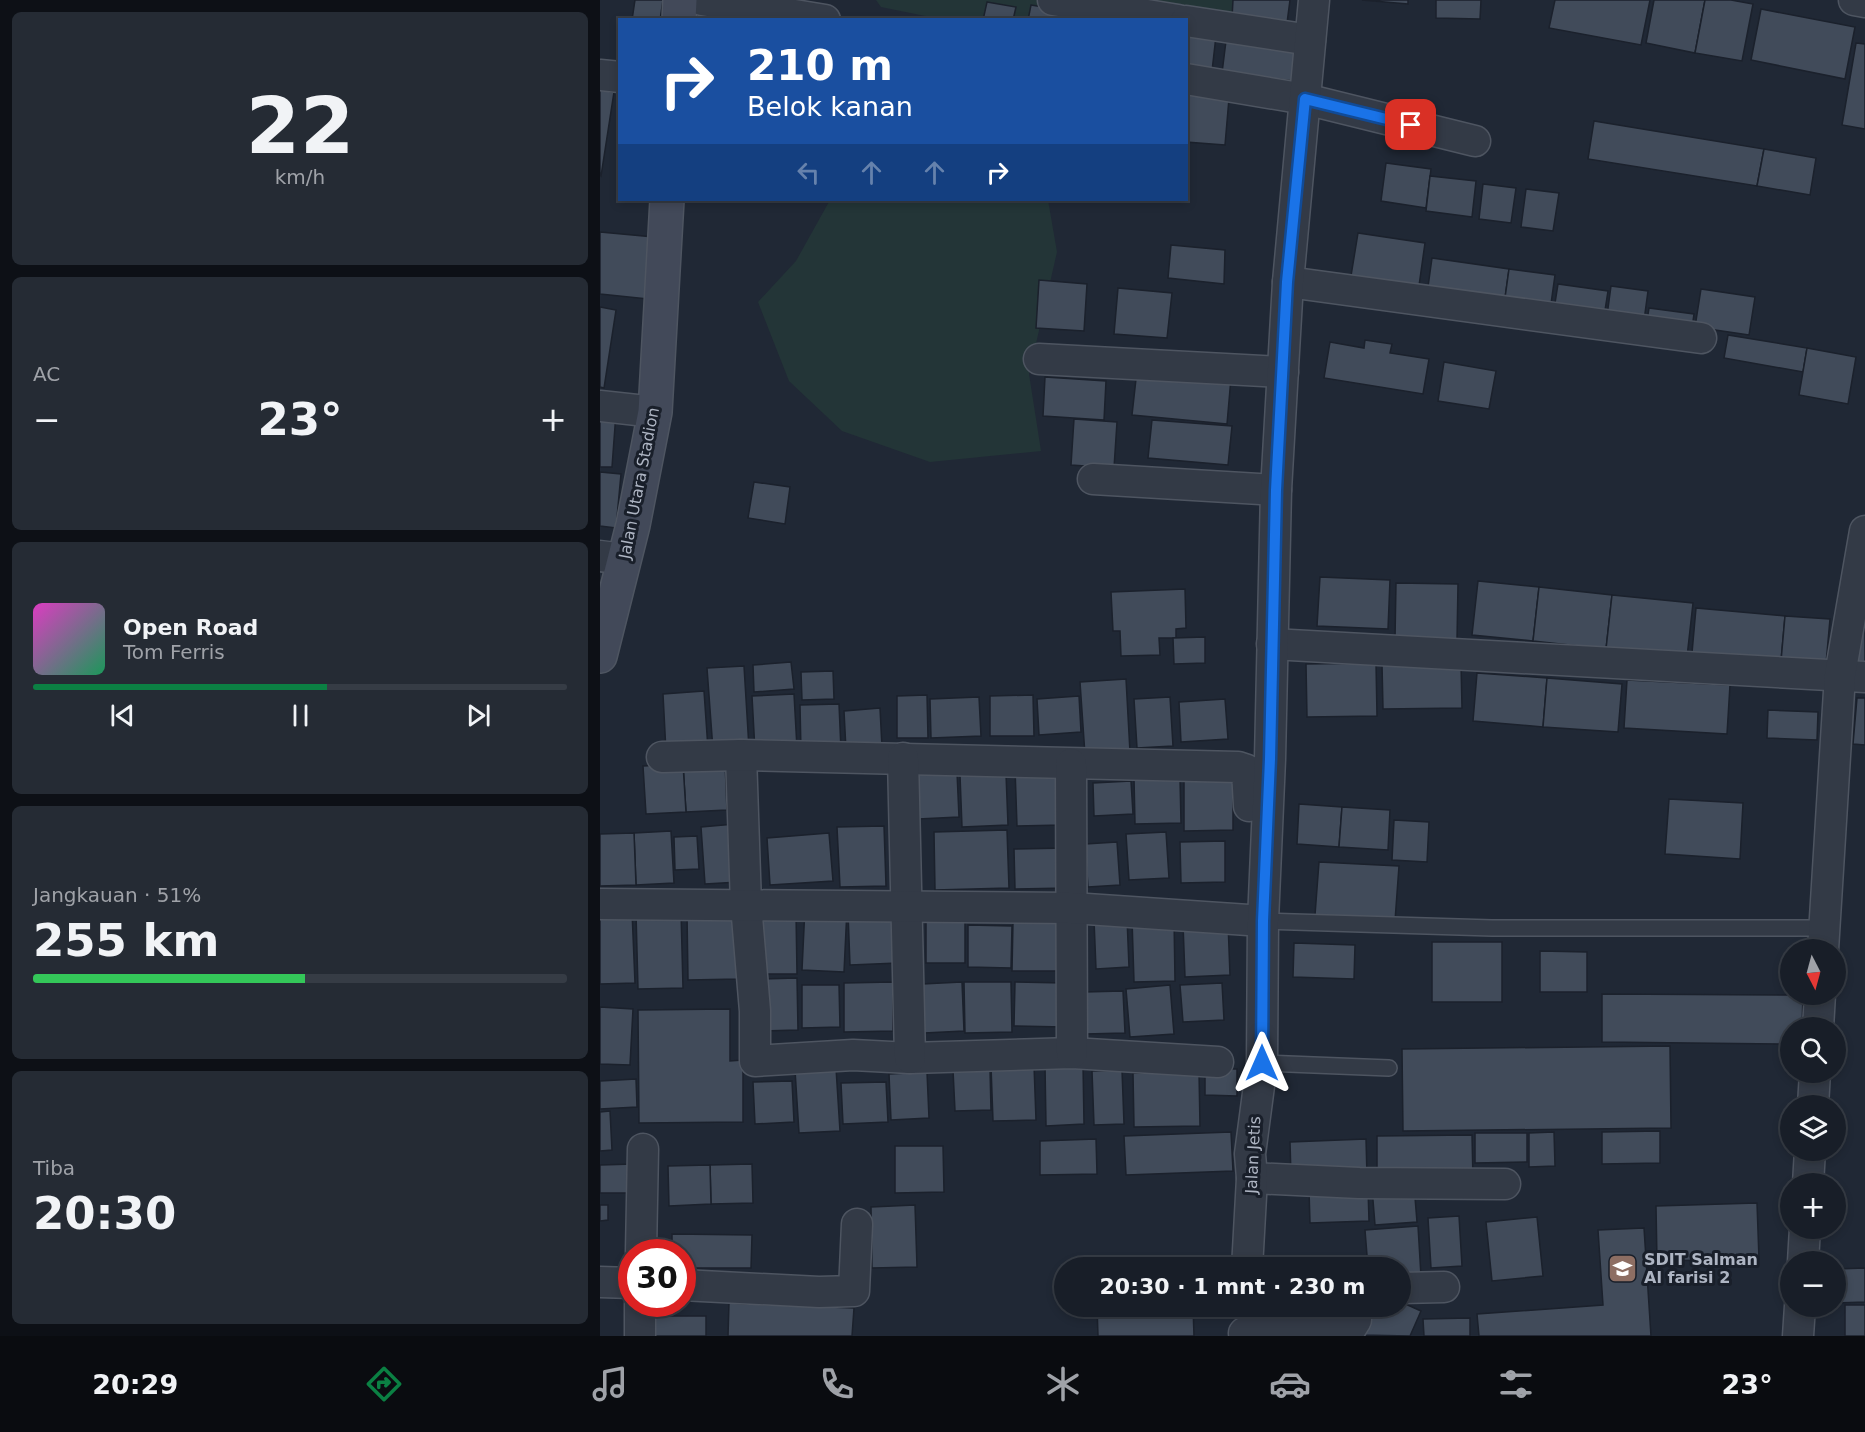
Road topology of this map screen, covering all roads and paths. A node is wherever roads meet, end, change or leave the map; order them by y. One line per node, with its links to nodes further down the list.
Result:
1 (680, 0): 7 (street)
2 (702, 0): 8 (street)
3 (1053, 0): 9 (street)
4 (1314, 0): 11 (street, Jalan Jetis)
5 (1854, 0): 6 (street)
6 (1865, 2)
7 (679, 18)
8 (813, 18)
9 (1166, 18)
10 (1188, 21): 11 (street)
11 (1310, 40): 15 (street, Jalan Jetis)
12 (600, 75): 13 (street)
13 (618, 77)
14 (1188, 79): 15 (street)
15 (1305, 99): 16 (street); 18 (street, Jalan Jetis)
16 (1475, 141)
17 (667, 201): 23 (street, Jalan Utara Stadion)
18 (1287, 282): 19 (street); 21 (street, Jalan Jetis)
19 (1701, 338)
20 (1039, 359): 21 (street)
21 (1283, 372): 25 (street, Jalan Jetis)
22 (600, 406): 23 (street)
23 (656, 412): 27 (street, Jalan Utara Stadion)
24 (1093, 479): 25 (street)
25 (1276, 490): 28 (street, Jalan Jetis)
26 (1865, 531): 30 (street)
27 (612, 557): 29 (street, Jalan Utara Stadion)
28 (1272, 644): 30 (street); 40 (street, Jalan Jetis)
29 (601, 653)
30 (1852, 676): 41 (street)
31 (741, 755): 32 (street); 33 (street); 37 (street)
32 (663, 757)
33 (903, 758): 34 (street); 38 (street)
34 (1071, 764): 35 (street); 39 (street)
35 (1249, 806)
36 (600, 904): 37 (street)
37 (746, 904): 38 (street); 43 (street)
38 (906, 906): 39 (street); 43 (street)
39 (1071, 909): 40 (street); 42 (street)
40 (1263, 921): 41 (lane); 45 (street, Jalan Jetis)
41 (1823, 939)
42 (1072, 1053): 43 (street); 44 (street)
43 (910, 1058)
44 (1218, 1062)
45 (1262, 1063): 46 (lane); 48 (street, Jalan Jetis)
46 (1389, 1068)
47 (643, 1149): 51 (street)
48 (1252, 1178): 49 (street); 52 (street, Jalan Jetis)
49 (1506, 1184)
50 (857, 1224): 55 (street)
51 (641, 1239)
52 (1248, 1257)
53 (600, 1282): 54 (street)
54 (618, 1283)
55 (696, 1286)
56 (1444, 1287): 57 (street)
57 (1411, 1288)
58 (640, 1317): 62 (street)
59 (1356, 1317): 61 (street)
60 (1799, 1317): 63 (street)
61 (1244, 1325)
62 (640, 1336)
63 (1798, 1336)

